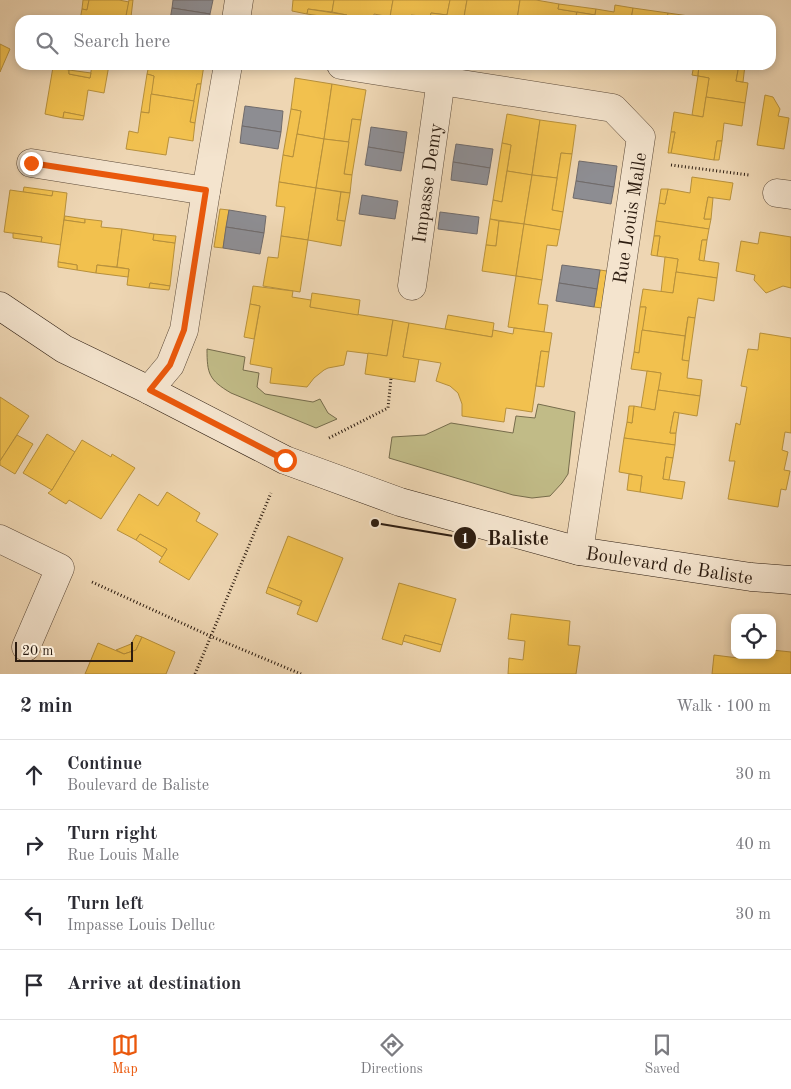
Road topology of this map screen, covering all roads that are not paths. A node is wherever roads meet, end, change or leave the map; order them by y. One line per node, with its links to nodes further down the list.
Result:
1 (238, 0): 2 (street)
2 (236, 15)
3 (227, 70): 7 (street)
4 (374, 70): 5 (street, Rue Louis Malle)
5 (441, 80): 8 (street, Impasse Demy); 12 (street, Rue Louis Malle)
6 (31, 163): 7 (street)
7 (206, 190): 10 (street)
8 (412, 286)
9 (0, 306): 10 (street, Boulevard de Baliste)
10 (150, 390): 12 (street, Boulevard de Baliste)
11 (0, 539): 14 (street)
12 (579, 551): 13 (street, Boulevard de Baliste)
13 (791, 580)
14 (26, 647)

